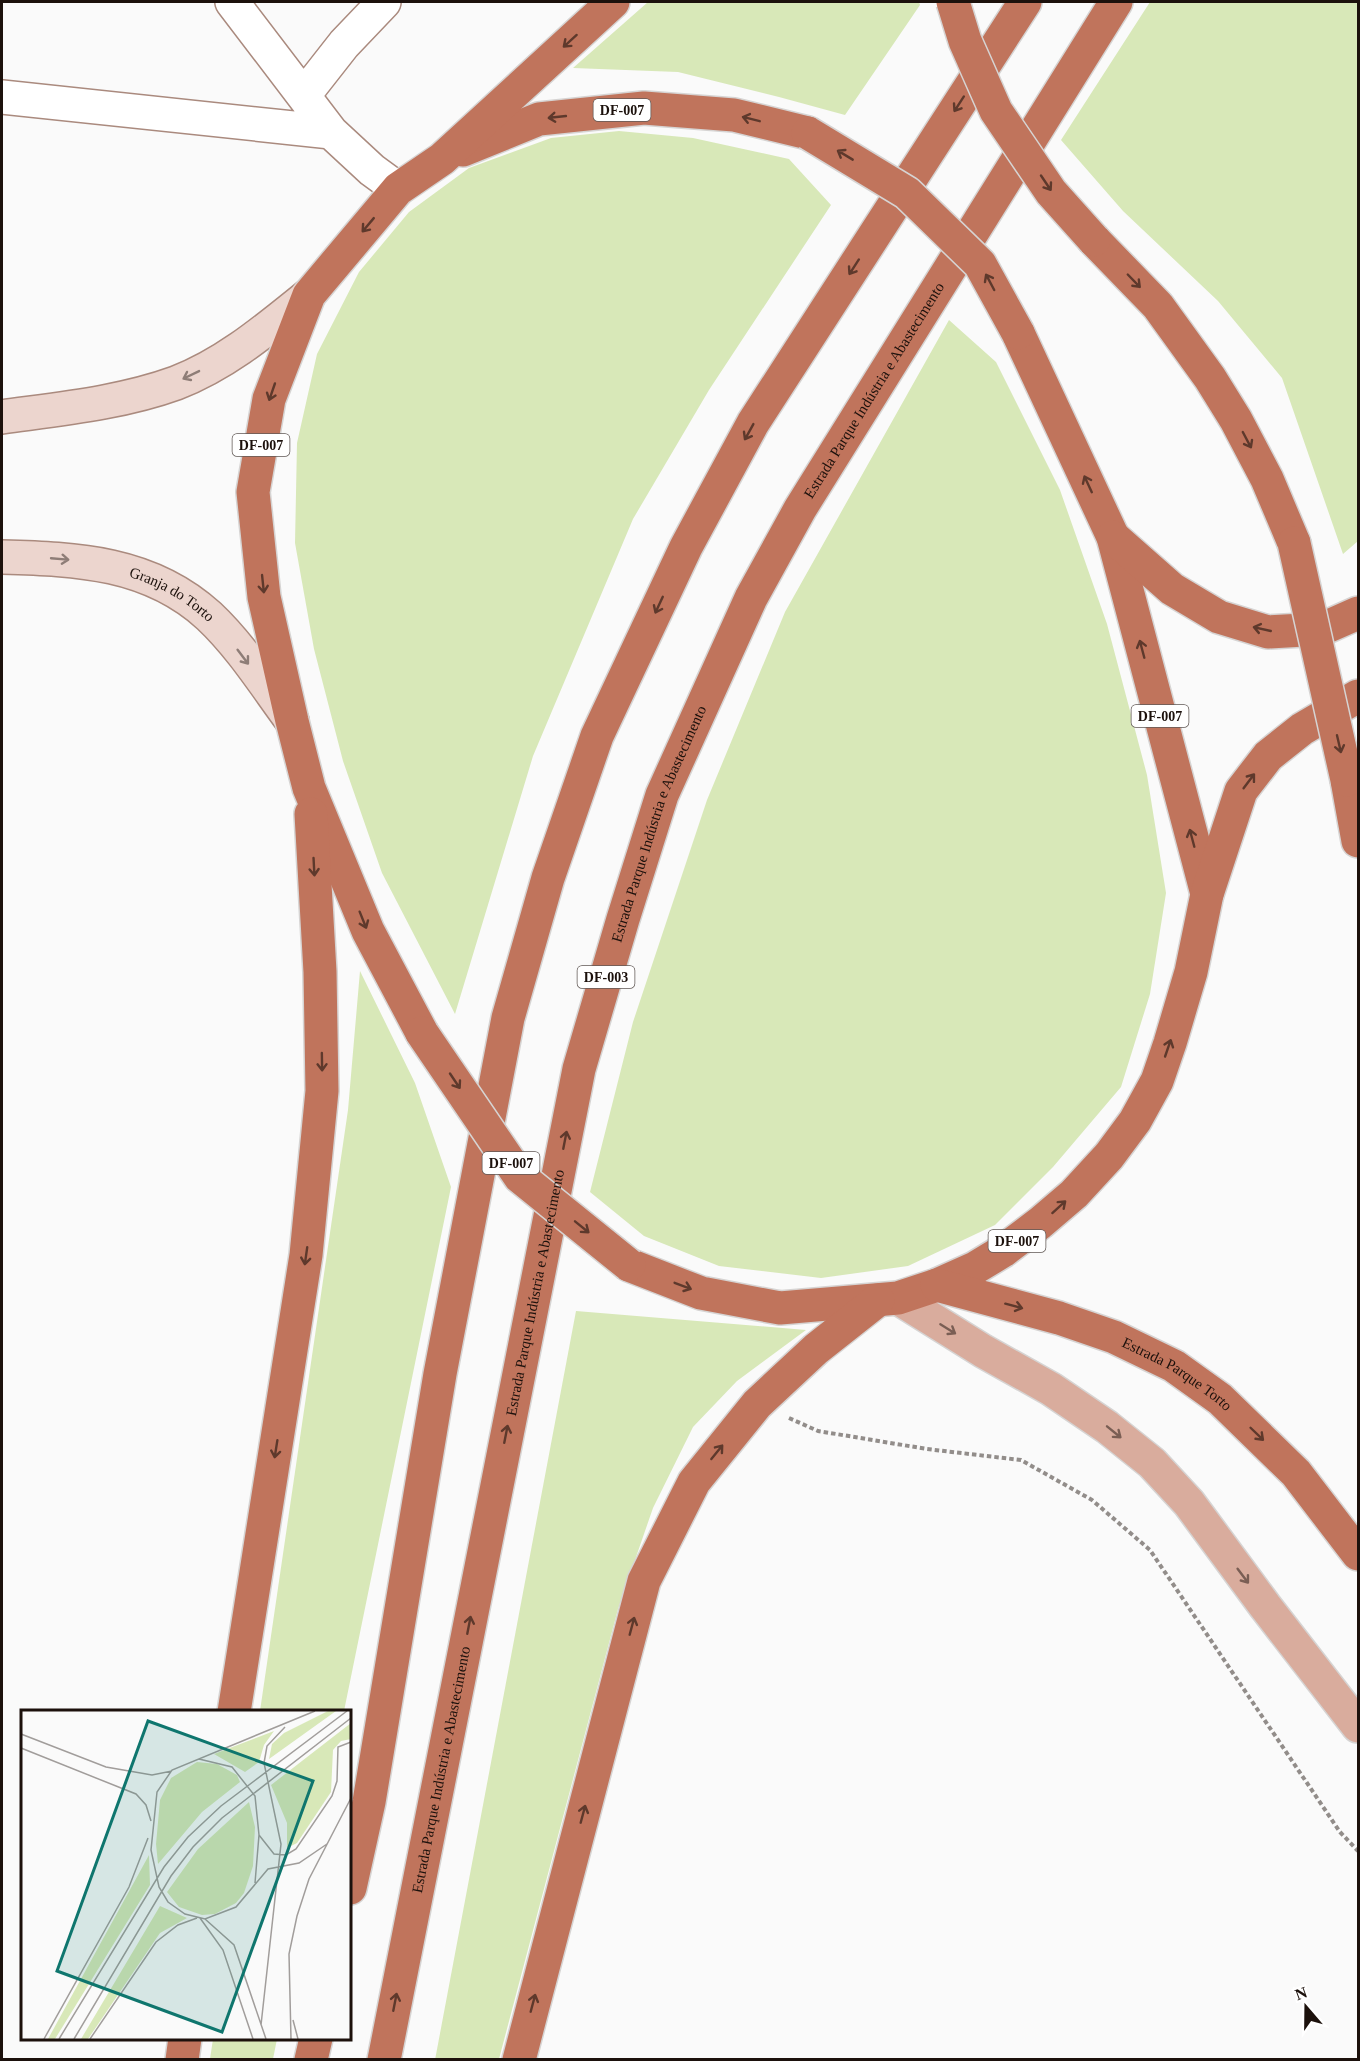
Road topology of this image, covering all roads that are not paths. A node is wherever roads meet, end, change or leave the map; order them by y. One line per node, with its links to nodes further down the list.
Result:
1 (232, 2): 7 (street)
2 (384, 2): 7 (street)
3 (613, 2): 10 (highway, DF-007, one-way to 10)
4 (954, 2): 20 (highway, one-way to 20, bridge)
5 (1025, 2): 27 (highway, one-way to 27)
6 (1116, 2): 32 (highway, Estrada Parque Indústria e Abastecimento / DF-003, one-way to 6)
7 (304, 95): 9 (street)
8 (2, 97): 9 (street)
9 (331, 132): 11 (street)
10 (442, 159): 11 (highway, DF-007); 14 (highway, DF-007, one-way to 10, bridge)
11 (398, 189): 12 (highway, DF-007, one-way to 12)
12 (309, 295): 13 (street, one-way to 13); 18 (highway, DF-007, one-way to 18)
13 (2, 417)
14 (1113, 537): 16 (highway, one-way to 14); 21 (highway, DF-007, one-way to 14)
15 (2, 557): 18 (street, Granja do Torto, one-way to 18)
16 (1359, 613)
17 (1359, 696): 21 (highway, one-way to 17)
18 (292, 721): 19 (highway, DF-007)
19 (309, 788): 23 (highway, DF-007, one-way to 23, bridge); 25 (highway, one-way to 25)
20 (1359, 841)
21 (1207, 894): 22 (highway, DF-007, one-way to 21)
22 (937, 1285): 23 (highway, DF-007); 24 (highway, Estrada Parque Torto, one-way to 24)
23 (888, 1299): 26 (main road, one-way to 26); 33 (highway, one-way to 23)
24 (1359, 1554)
25 (234, 1710)
26 (1359, 1726)
27 (351, 1883)
28 (185, 2040): 30 (highway)
29 (316, 2040): 31 (highway)
30 (182, 2060)
31 (311, 2060)
32 (384, 2060)
33 (519, 2060)

